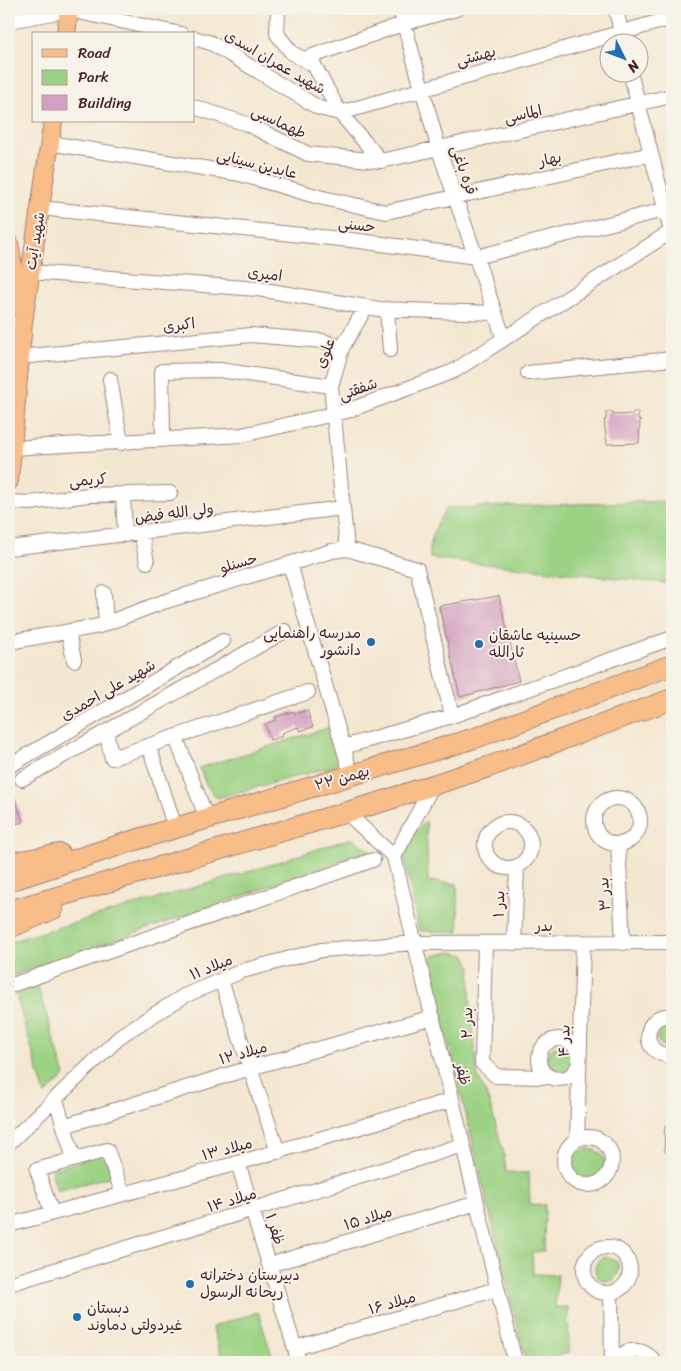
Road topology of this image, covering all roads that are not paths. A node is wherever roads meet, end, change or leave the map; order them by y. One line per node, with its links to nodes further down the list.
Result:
1 (69, 9): 7 (street); 9 (main road); 10 (street)
2 (278, 9): 15 (street)
3 (400, 9): 8 (street, قره باغی)
4 (456, 9): 8 (street)
5 (616, 9): 11 (street)
6 (672, 18): 12 (street, بهشتی)
7 (9, 21)
8 (405, 23): 15 (street); 17 (street, قره باغی)
9 (66, 32)
10 (172, 32)
11 (621, 32)
12 (637, 32)
13 (195, 38): 21 (street, شهید عمران اسدی)
14 (598, 44): 17 (street, بهشتی)
15 (304, 59): 21 (street)
16 (632, 82): 19 (street)
17 (422, 88): 21 (street, بهشتی); 24 (street, قره باغی)
18 (672, 96): 19 (street, الماسی)
19 (637, 104): 24 (street, الماسی); 25 (street)
20 (195, 107): 26 (street, طهماسبی)
21 (340, 112): 26 (street)
22 (52, 122): 23 (main road, شهید آیت)
23 (49, 143): 27 (street, عابدین سینایی); 28 (main road, شهید آیت)
24 (439, 150): 26 (street, الماسی); 27 (street, قره باغی)
25 (651, 154): 27 (street, بهار); 29 (street)
26 (381, 161)
27 (455, 196): 32 (street, قره باغی)
28 (40, 208): 32 (street, حسنی); 33 (main road, شهید آیت)
29 (664, 210): 30 (street); 32 (street, حسنی)
30 (672, 233): 38 (street, شفقتی)
31 (9, 244): 37 (main road)
32 (476, 257): 36 (street, قره باغی)
33 (30, 272): 34 (street, امیری); 37 (main road, شهید آیت)
34 (366, 307): 35 (street, امیری); 39 (street, علوی)
35 (387, 309): 36 (street, امیری); 40 (street)
36 (494, 312): 38 (street, قره باغی)
37 (16, 323): 41 (main road, شهید آیت)
38 (504, 339): 46 (street, شفقتی)
39 (342, 348): 41 (street, اکبری); 45 (street, علوی)
40 (390, 350)
41 (19, 358): 49 (main road, شهید آیت)
42 (672, 359): 43 (street)
43 (528, 373)
44 (110, 379): 48 (street)
45 (331, 386): 46 (street, علوی); 47 (street)
46 (332, 416): 47 (street, شفقتی); 55 (street)
47 (164, 440): 48 (street, شفقتی)
48 (121, 444): 49 (street, شفقتی)
49 (12, 448): 50 (main road, شهید آیت)
50 (9, 477): 51 (main road, شهید آیت)
51 (9, 481)
52 (170, 493): 53 (street, کریمی)
53 (123, 494): 54 (street, کریمی); 57 (street)
54 (9, 502)
55 (343, 508): 56 (street, ولی الله فیض); 59 (street)
56 (141, 533): 57 (street, ولی الله فیض); 60 (street)
57 (125, 535): 58 (street, ولی الله فیض)
58 (9, 548)
59 (347, 549): 61 (street, حسنلو); 73 (street)
60 (147, 562)
61 (290, 564): 63 (street, حسنلو); 77 (street)
62 (104, 594): 63 (street)
63 (106, 623): 65 (street, حسنلو)
64 (285, 631): 74 (street)
65 (68, 632): 68 (street, حسنلو); 69 (street)
66 (672, 638): 73 (street)
67 (223, 641): 78 (street, شهید علی احمدی)
68 (9, 642)
69 (74, 660)
70 (672, 665): 79 (highway, ۲۲ بهمن)
71 (308, 692): 75 (street)
72 (672, 700): 81 (highway)
73 (452, 716): 77 (street)
74 (106, 732): 76 (street); 80 (street)
75 (176, 738): 76 (street); 83 (street)
76 (149, 746): 84 (street)
77 (343, 747): 79 (street)
78 (9, 766)
79 (351, 774): 83 (highway, ۲۲ بهمن)
80 (22, 779)
81 (433, 785): 82 (highway); 87 (street)
82 (346, 812): 87 (street); 91 (highway)
83 (207, 818): 84 (highway, ۲۲ بهمن)
84 (175, 828): 85 (highway, ۲۲ بهمن)
85 (129, 842): 89 (highway); 92 (highway, ۲۲ بهمن)
86 (618, 844): 95 (street, بدر ۳)
87 (394, 857): 97 (street, ظفر)
88 (373, 860): 102 (street)
89 (9, 863)
90 (517, 866): 99 (street, بدر ۱)
91 (145, 871): 93 (highway); 94 (highway)
92 (9, 881)
93 (9, 911)
94 (9, 928)
95 (623, 942): 96 (street, بدر); 100 (street, بدر)
96 (672, 942)
97 (415, 943): 98 (street, بدر); 101 (street, میلاد ۱۱); 104 (street, ظفر)
98 (485, 943): 99 (street, بدر); 108 (street, بدر ۲)
99 (514, 943): 100 (street, بدر)
100 (583, 943): 106 (street, بدر ۴)
101 (220, 980): 107 (street); 109 (street, میلاد ۱۱)
102 (9, 986)
103 (672, 1016): 105 (street)
104 (433, 1017): 107 (street, میلاد ۱۲); 110 (street, ظفر)
105 (672, 1055)
106 (579, 1059): 108 (street); 108 (street); 115 (street, بدر ۴)
107 (250, 1068): 111 (street, میلاد ۱۲); 119 (street)
108 (547, 1077)
109 (56, 1100): 111 (street); 112 (street)
110 (452, 1100): 117 (street, ظفر); 119 (street, میلاد ۱۳)
111 (64, 1126): 120 (street)
112 (24, 1130): 114 (street); 116 (street)
113 (672, 1131): 118 (street)
114 (9, 1134)
115 (576, 1140)
116 (9, 1143)
117 (463, 1145): 123 (street, ظفر); 124 (street, میلاد ۱۴)
118 (672, 1148)
119 (278, 1152): 121 (street, میلاد ۱۳)
120 (74, 1159): 122 (street); 125 (street)
121 (238, 1164): 122 (street, میلاد ۱۳); 124 (street, ظفر ۱)
122 (123, 1194): 125 (street, میلاد ۱۳)
123 (477, 1203): 127 (street, میلاد ۱۵); 129 (street, ظفر)
124 (252, 1211): 127 (street, ظفر ۱); 128 (street, میلاد ۱۴)
125 (52, 1213): 126 (street, میلاد ۱۳)
126 (9, 1226)
127 (269, 1265): 131 (street, ظفر ۱)
128 (9, 1284)
129 (497, 1288): 131 (street, میلاد ۱۶); 133 (street, ظفر)
130 (611, 1293): 134 (street)
131 (295, 1348): 132 (street, ظفر ۱)
132 (299, 1362)
133 (515, 1362)
134 (613, 1362): 135 (street)
135 (655, 1362)

